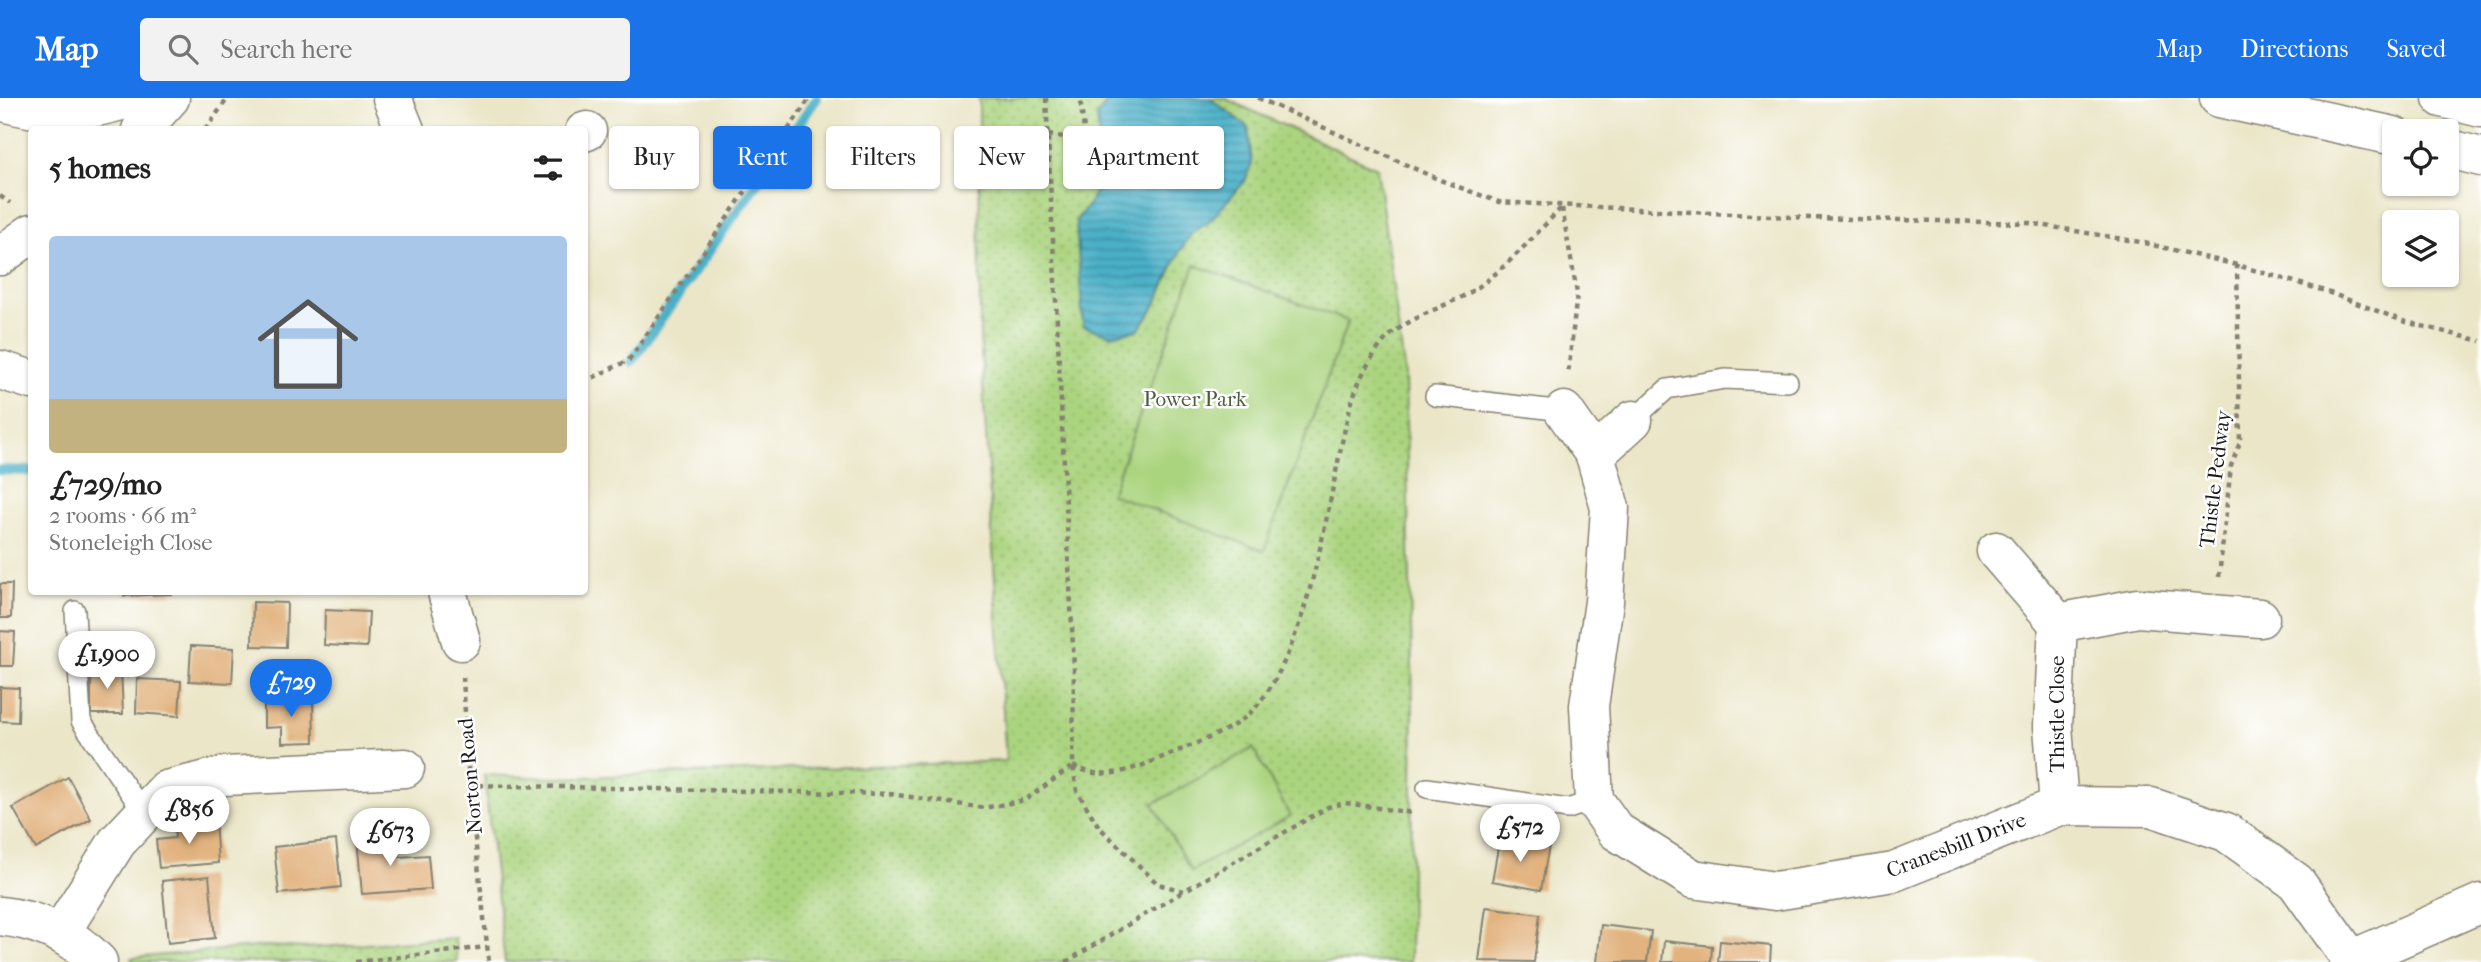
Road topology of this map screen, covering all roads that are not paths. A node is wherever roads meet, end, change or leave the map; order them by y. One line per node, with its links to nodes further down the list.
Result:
1 (131, 98): 6 (main road)
2 (170, 98): 8 (main road)
3 (392, 98): 9 (main road)
4 (2218, 98): 10 (main road)
5 (2442, 98): 7 (main road)
6 (0, 101)
7 (2481, 108)
8 (145, 126)
9 (403, 126)
10 (2382, 133)
11 (2459, 151): 12 (main road)
12 (2481, 157)
13 (28, 236): 14 (main road)
14 (0, 256)
15 (0, 370): 16 (main road)
16 (28, 379)
17 (1788, 382): 20 (lane)
18 (1434, 396): 19 (lane)
19 (1564, 411): 21 (main road)
20 (1633, 420): 21 (main road)
21 (1595, 455): 30 (main road)
22 (1996, 551): 26 (main road)
23 (448, 595): 27 (main road)
24 (75, 611): 32 (lane)
25 (2260, 618): 26 (main road)
26 (2058, 623): 31 (main road, Thistle Close)
27 (461, 641)
28 (405, 768): 32 (main road)
29 (1427, 788): 30 (lane)
30 (1594, 800): 31 (main road, Cranesbill Drive)
31 (2059, 806): 36 (main road, Cranesbill Drive)
32 (144, 813): 35 (main road)
33 (2481, 903): 36 (main road)
34 (0, 916): 35 (main road)
35 (61, 932): 37 (main road)
36 (2353, 961)
37 (98, 962)

